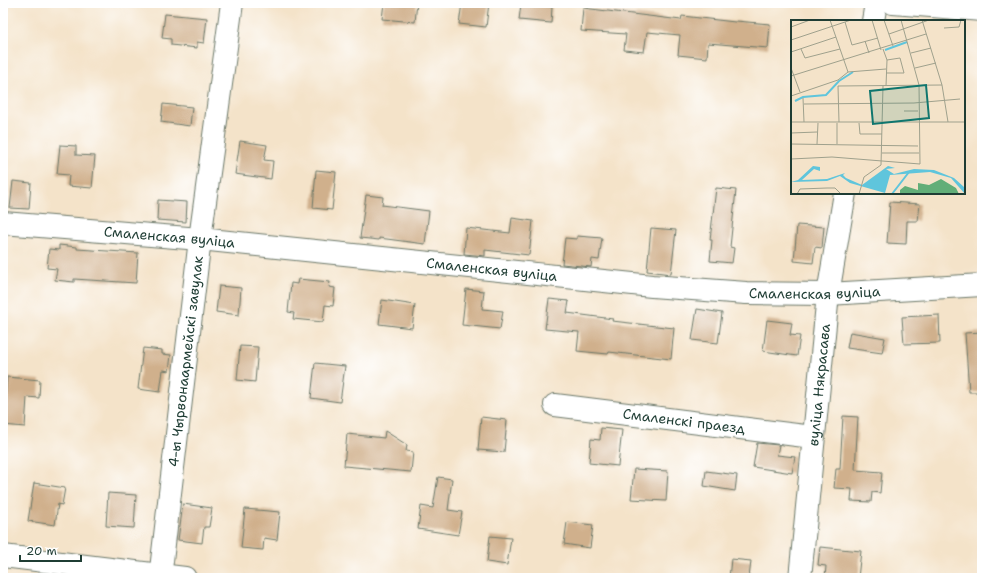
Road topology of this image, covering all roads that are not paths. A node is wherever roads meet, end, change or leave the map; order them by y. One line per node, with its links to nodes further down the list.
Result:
1 (232, 3): 8 (street, 4-ы Чырвонаармейскі завулак)
2 (876, 3): 5 (street)
3 (893, 3): 4 (street)
4 (982, 10)
5 (874, 20)
6 (845, 194): 10 (street, вуліца Някрасава)
7 (3, 223): 8 (street, Смаленская вуліца)
8 (200, 240): 10 (street, Смаленская вуліца); 14 (street, 4-ы Чырвонаармейскі завулак)
9 (982, 285): 10 (street, Смаленская вуліца)
10 (828, 294): 12 (street, вуліца Някрасава)
11 (555, 405): 12 (street, Смаленскі праезд)
12 (813, 437): 16 (street, вуліца Някрасава)
13 (3, 556): 14 (street)
14 (160, 577): 15 (street)
15 (185, 578)
16 (800, 578)

